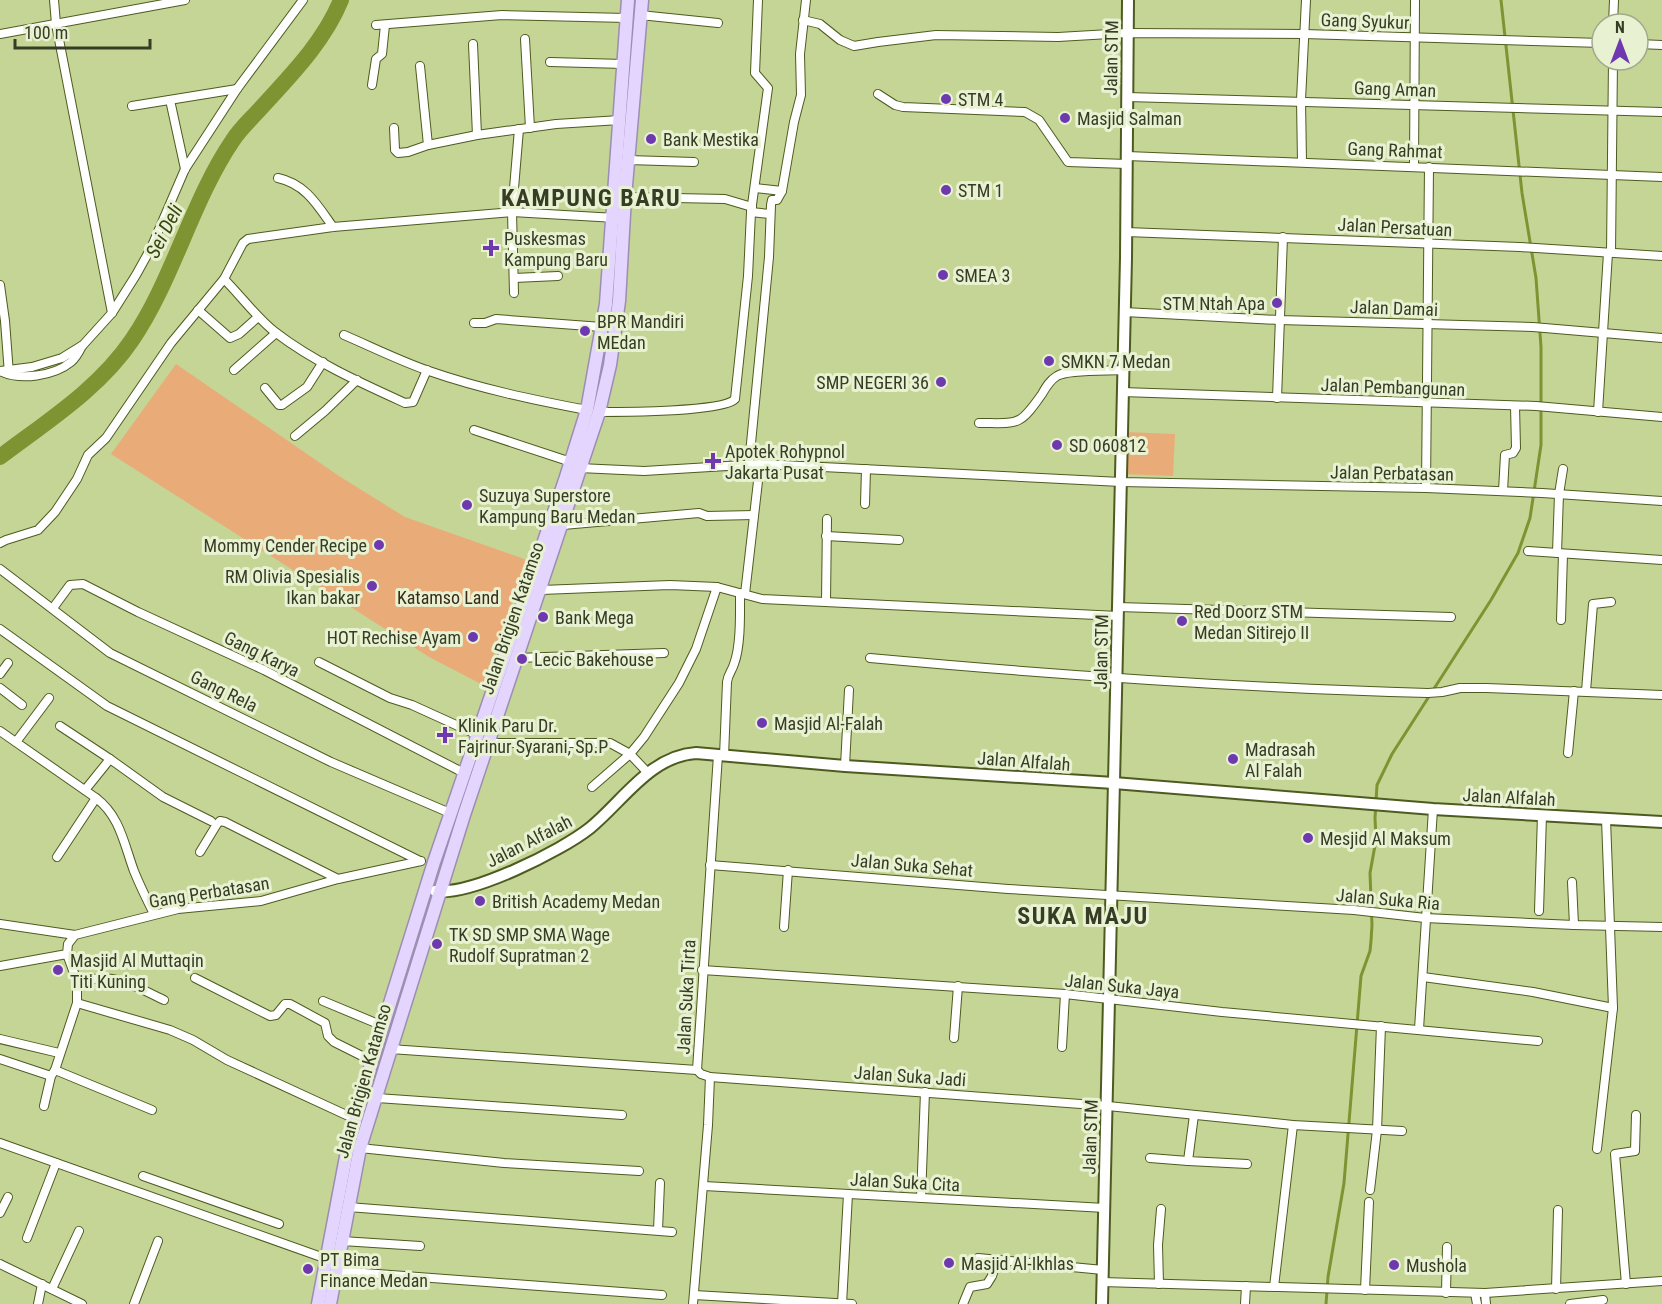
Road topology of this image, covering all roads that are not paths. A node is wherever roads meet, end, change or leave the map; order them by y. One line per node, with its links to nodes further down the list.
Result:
1 (54, 0): 15 (street)
2 (185, 0): 15 (street)
3 (303, 0): 30 (street)
4 (628, 0): 12 (main road, Jalan Brigjen Katamso)
5 (642, 0): 11 (main road, Jalan Brigjen Katamso)
6 (758, 0): 55 (street)
7 (806, 0): 13 (street)
8 (1128, 0): 18 (street, Jalan STM)
9 (1306, 0): 20 (street)
10 (1415, 0): 21 (street)
11 (640, 15): 14 (street); 45 (main road, Jalan Brigjen Katamso)
12 (627, 18): 17 (street); 26 (main road, Jalan Brigjen Katamso)
13 (803, 20): 18 (street, Gang Syukur); 56 (street)
14 (718, 23)
15 (56, 24): 19 (street); 75 (street)
16 (376, 25): 17 (street)
17 (385, 25): 29 (street)
18 (1127, 33): 20 (street, Gang Syukur); 32 (street, Jalan STM)
19 (0, 34)
20 (1304, 34): 21 (street, Gang Syukur); 34 (street)
21 (1416, 38): 23 (street, Gang Syukur); 36 (street)
22 (525, 39): 41 (street)
23 (1590, 43)
24 (473, 44): 43 (street)
25 (550, 62): 26 (street)
26 (624, 64): 39 (main road, Jalan Brigjen Katamso)
27 (420, 66): 44 (street)
28 (1613, 72): 37 (street)
29 (372, 86)
30 (237, 90): 33 (street); 51 (street)
31 (878, 93): 46 (street, Gang Rahmat)
32 (1127, 97): 34 (street, Gang Aman); 46 (street, Jalan STM)
33 (170, 100): 35 (street); 51 (street)
34 (1301, 100): 36 (street, Gang Aman); 48 (street)
35 (132, 106)
36 (1415, 106): 37 (street, Gang Aman); 49 (street)
37 (1613, 111): 38 (street, Gang Aman); 52 (street)
38 (1662, 112)
39 (620, 120): 41 (street); 57 (main road, Jalan Brigjen Katamso)
40 (394, 128): 44 (street)
41 (530, 128): 42 (street)
42 (519, 129): 43 (street); 59 (street)
43 (477, 135): 44 (street)
44 (428, 145)
45 (628, 160): 47 (street); 57 (main road, Jalan Brigjen Katamso)
46 (1127, 160): 48 (street, Gang Rahmat); 63 (street, Jalan STM)
47 (694, 162)
48 (1302, 162): 49 (street, Gang Rahmat)
49 (1414, 166): 50 (street, Gang Rahmat)
50 (1429, 167): 52 (street, Gang Rahmat); 65 (street)
51 (185, 169): 75 (street)
52 (1613, 175): 53 (street, Gang Rahmat); 66 (street)
53 (1662, 177)
54 (278, 178): 62 (street)
55 (755, 188): 56 (street); 58 (street)
56 (782, 190): 60 (street)
57 (619, 196): 58 (street); 61 (main road, Jalan Brigjen Katamso)
58 (752, 209): 60 (street); 97 (street)
59 (512, 212): 61 (street); 62 (street); 69 (street)
60 (770, 214): 103 (street)
61 (618, 218): 80 (main road, Jalan Brigjen Katamso); 97 (main road, Jalan Brigjen Katamso)
62 (333, 227): 70 (street)
63 (1126, 232): 64 (street, Jalan Persatuan); 74 (street, Jalan STM)
64 (1283, 237): 65 (street, Jalan Persatuan); 77 (street)
65 (1429, 243): 66 (street, Jalan Persatuan); 79 (street)
66 (1610, 253): 67 (street, Jalan Persatuan); 81 (street)
67 (1662, 256)
68 (558, 276): 69 (street)
69 (514, 278): 72 (street)
70 (224, 279): 73 (street); 76 (street)
71 (0, 285): 90 (street)
72 (514, 293)
73 (198, 310): 76 (street); 120 (street)
74 (1124, 312): 77 (street, Jalan Damai); 88 (street, Jalan STM)
75 (112, 313): 90 (street)
76 (258, 317): 82 (street)
77 (1279, 320): 79 (street, Jalan Damai); 94 (street)
78 (474, 322): 80 (street)
79 (1427, 323): 81 (street, Jalan Damai); 95 (street)
80 (602, 327): 97 (main road, Jalan Brigjen Katamso)
81 (1603, 332): 84 (street, Jalan Damai); 98 (street)
82 (276, 333): 85 (street); 86 (street)
83 (344, 335): 87 (street)
84 (1662, 338)
85 (323, 362): 91 (street); 92 (street)
86 (234, 370)
87 (427, 370): 91 (street); 97 (street)
88 (1123, 370): 93 (street, Jalan STM); 100 (street)
89 (0, 371): 90 (street)
90 (9, 373)
91 (357, 380): 102 (street)
92 (265, 388)
93 (1122, 392): 94 (street, Jalan Pembangunan); 108 (street, Jalan STM)
94 (1277, 398): 95 (street, Jalan Pembangunan)
95 (1426, 404): 96 (street, Jalan Pembangunan); 109 (street)
96 (1515, 406): 98 (street, Jalan Pembangunan); 110 (street)
97 (593, 411): 105 (main road, Jalan Brigjen Katamso)
98 (1598, 412): 99 (street, Jalan Pembangunan)
99 (1662, 417)
100 (979, 423)
101 (474, 430): 105 (street, Jalan Perbatasan)
102 (295, 436)
103 (749, 464): 104 (street, Jalan Perbatasan); 105 (street, Jalan Perbatasan)
104 (760, 464): 106 (street, Jalan Perbatasan); 115 (street, Jalan Suka Tirta)
105 (574, 465): 111 (main road, Jalan Brigjen Katamso)
106 (866, 469): 108 (street, Jalan Perbatasan); 114 (street)
107 (1563, 469): 112 (street)
108 (1121, 482): 109 (street, Jalan Perbatasan); 131 (street, Jalan STM)
109 (1426, 488): 110 (street, Jalan Perbatasan)
110 (1503, 491): 112 (street, Jalan Perbatasan)
111 (566, 493): 117 (main road, Jalan Brigjen Katamso); 151 (main road, Jalan Brigjen Katamso)
112 (1559, 494): 113 (street, Jalan Perbatasan); 122 (street)
113 (1662, 501)
114 (865, 504)
115 (754, 515): 117 (street); 127 (street, Jalan Suka Tirta)
116 (827, 519): 118 (street)
117 (563, 525): 126 (main road, Jalan Brigjen Katamso)
118 (826, 536): 119 (street); 128 (street)
119 (898, 540)
120 (0, 543)
121 (1528, 550): 122 (street)
122 (1560, 553): 123 (street); 133 (street)
123 (1662, 560)
124 (0, 569): 130 (street, Gang Rela)
125 (717, 587): 126 (street); 127 (street); 155 (street)
126 (541, 590): 136 (main road, Jalan Brigjen Katamso)
127 (742, 593): 128 (street); 156 (street, Jalan Suka Tirta)
128 (826, 601): 131 (street)
129 (1611, 602): 145 (street)
130 (53, 608): 159 (street, Gang Karya); 166 (street, Gang Rela)
131 (1118, 611): 132 (street); 141 (street, Jalan STM)
132 (1451, 617)
133 (1561, 620)
134 (0, 629): 173 (street)
135 (664, 653): 136 (street)
136 (516, 658): 153 (main road, Jalan Brigjen Katamso)
137 (870, 658): 141 (street)
138 (319, 662): 151 (street)
139 (8, 663): 140 (street)
140 (0, 674)
141 (1117, 678): 144 (street); 161 (street, Jalan STM)
142 (0, 688): 148 (street)
143 (849, 690): 158 (street)
144 (1574, 691): 145 (street); 154 (street)
145 (1586, 691): 146 (street)
146 (1662, 695)
147 (49, 698): 152 (street)
148 (22, 705)
149 (60, 726): 157 (street)
150 (0, 731): 152 (street)
151 (478, 735): 159 (main road, Jalan Brigjen Katamso)
152 (16, 742): 163 (street)
153 (488, 743): 155 (street); 180 (main road, Jalan Brigjen Katamso)
154 (1568, 753)
155 (630, 754): 160 (street); 162 (street)
156 (721, 755): 158 (street, Jalan Alfalah); 160 (street, Jalan Alfalah); 175 (street, Jalan Suka Tirta)
157 (110, 759): 163 (street); 169 (street)
158 (845, 766): 161 (street, Jalan Alfalah)
159 (464, 773): 166 (main road, Jalan Brigjen Katamso)
160 (648, 773): 180 (street, Jalan Alfalah)
161 (1114, 783): 165 (street, Jalan Alfalah); 181 (street, Jalan STM)
162 (592, 787)
163 (85, 790): 164 (street)
164 (96, 798): 172 (street); 183 (street)
165 (1432, 809): 167 (street, Jalan Alfalah); 184 (street)
166 (450, 813): 174 (main road, Jalan Brigjen Katamso)
167 (1542, 815): 168 (street, Jalan Alfalah); 182 (street)
168 (1606, 819): 170 (street, Jalan Alfalah); 187 (street)
169 (211, 821)
170 (1662, 822)
171 (200, 852): 177 (street)
172 (57, 857)
173 (420, 861): 174 (street, Gang Perbatasan); 177 (street, Gang Perbatasan)
174 (434, 862): 179 (main road, Jalan Brigjen Katamso)
175 (710, 865): 176 (street, Jalan Suka Sehat); 193 (street, Jalan Suka Tirta)
176 (788, 870): 181 (street, Jalan Suka Sehat); 188 (street)
177 (338, 879): 183 (street, Gang Perbatasan)
178 (1572, 882): 186 (street)
179 (426, 890): 180 (street, Jalan Alfalah); 204 (main road, Jalan Brigjen Katamso)
180 (440, 892): 211 (main road, Jalan Brigjen Katamso)
181 (1111, 895): 184 (street, Jalan Suka Ria); 199 (street, Jalan STM)
182 (1539, 911)
183 (154, 914): 190 (street, Gang Perbatasan)
184 (1425, 918): 186 (street, Jalan Suka Ria); 194 (street)
185 (0, 924): 190 (street)
186 (1574, 925): 187 (street, Jalan Suka Ria)
187 (1610, 925): 189 (street, Jalan Suka Ria); 203 (street)
188 (784, 927)
189 (1662, 927)
190 (75, 935): 191 (street)
191 (67, 954): 192 (street); 196 (street)
192 (0, 966)
193 (702, 970): 197 (street, Jalan Suka Jaya); 215 (street, Jalan Suka Tirta)
194 (1423, 977): 203 (street); 206 (street)
195 (195, 978): 214 (street)
196 (76, 981): 200 (street); 202 (street)
197 (958, 986): 198 (street, Jalan Suka Jaya); 207 (street)
198 (1065, 994): 199 (street, Jalan Suka Jaya); 210 (street)
199 (1110, 999): 205 (street, Jalan Suka Jaya); 221 (street, Jalan STM)
200 (164, 1000)
201 (323, 1001): 204 (street)
202 (77, 1003): 212 (street); 226 (street)
203 (1612, 1008): 232 (street)
204 (383, 1026): 214 (main road, Jalan Brigjen Katamso)
205 (1381, 1026): 206 (street, Jalan Suka Jaya); 228 (street)
206 (1419, 1029): 209 (street, Jalan Suka Jaya)
207 (954, 1038)
208 (0, 1039): 212 (street)
209 (1538, 1041)
210 (1062, 1047)
211 (390, 1049): 215 (street); 219 (main road, Jalan Brigjen Katamso)
212 (59, 1053): 216 (street)
213 (0, 1059): 216 (street)
214 (372, 1061): 226 (main road, Jalan Brigjen Katamso)
215 (697, 1070): 217 (street, Jalan Suka Tirta)
216 (53, 1073): 220 (street); 222 (street)
217 (710, 1077): 218 (street, Jalan Suka Jadi); 240 (street)
218 (926, 1092): 221 (street, Jalan Suka Jadi); 245 (street)
219 (377, 1098): 223 (street); 231 (main road, Jalan Brigjen Katamso)
220 (44, 1106)
221 (1108, 1106): 224 (street, Jalan Suka Jadi); 249 (street, Jalan STM)
222 (152, 1110)
223 (622, 1114)
224 (1194, 1115): 227 (street, Jalan Suka Jadi); 234 (street)
225 (1636, 1115): 273 (street)
226 (355, 1119): 241 (main road, Jalan Brigjen Katamso)
227 (1293, 1125): 228 (street, Jalan Suka Jadi); 275 (street)
228 (1377, 1130): 229 (street, Jalan Suka Jadi); 242 (street)
229 (1402, 1131)
230 (0, 1143): 235 (street)
231 (360, 1149): 237 (street); 241 (main road, Jalan Brigjen Katamso)
232 (1597, 1149)
233 (1150, 1158): 234 (street)
234 (1188, 1161): 236 (street)
235 (56, 1163): 253 (street); 258 (street)
236 (1247, 1164)
237 (639, 1171)
238 (143, 1176): 247 (street)
239 (660, 1183): 255 (street)
240 (704, 1186): 243 (street, Jalan Suka Cita); 283 (street)
241 (346, 1189): 248 (main road, Jalan Brigjen Katamso); 264 (main road, Jalan Brigjen Katamso)
242 (1370, 1190)
243 (848, 1194): 245 (street, Jalan Suka Cita); 291 (street)
244 (8, 1197): 252 (street)
245 (921, 1198): 249 (street, Jalan Suka Cita)
246 (1369, 1202): 278 (street)
247 (224, 1206): 253 (street); 254 (street)
248 (348, 1207): 255 (street); 260 (main road, Jalan Brigjen Katamso)
249 (1105, 1208): 267 (street, Jalan STM)
250 (1161, 1209): 272 (street)
251 (1557, 1210): 277 (street)
252 (0, 1213)
253 (220, 1220): 264 (street)
254 (279, 1224)
255 (658, 1230): 257 (street)
256 (79, 1231): 276 (street)
257 (672, 1232)
258 (27, 1238)
259 (158, 1241): 287 (street)
260 (342, 1241): 261 (street); 268 (main road, Jalan Brigjen Katamso)
261 (420, 1246)
262 (1447, 1247): 279 (street)
263 (978, 1258): 265 (street)
264 (327, 1259): 288 (main road, Jalan Brigjen Katamso)
265 (997, 1261): 267 (street); 293 (street)
266 (0, 1264): 271 (street)
267 (1103, 1270): 270 (street, Jalan STM)
268 (337, 1271): 282 (street); 289 (main road, Jalan Brigjen Katamso)
269 (1662, 1281): 273 (street)
270 (1102, 1282): 272 (street); 294 (street, Jalan STM)
271 (42, 1284): 276 (street); 285 (street)
272 (1159, 1284): 274 (street)
273 (1626, 1284): 277 (street)
274 (1246, 1286): 275 (street); 295 (street)
275 (1274, 1287): 278 (street)
276 (52, 1289): 286 (street)
277 (1556, 1289): 281 (street)
278 (1365, 1290): 279 (street)
279 (1446, 1293): 280 (street)
280 (1475, 1293): 281 (street); 296 (street)
281 (1485, 1293): 297 (street)
282 (662, 1295)
283 (694, 1295): 290 (street); 291 (street)
284 (1603, 1300): 298 (street)
285 (38, 1304)
286 (80, 1304)
287 (134, 1304)
288 (318, 1304)
289 (330, 1304)
290 (693, 1304)
291 (842, 1304): 292 (street)
292 (852, 1304)
293 (963, 1304)
294 (1102, 1304)
295 (1245, 1304)
296 (1477, 1304)
297 (1486, 1304)
298 (1570, 1304)

